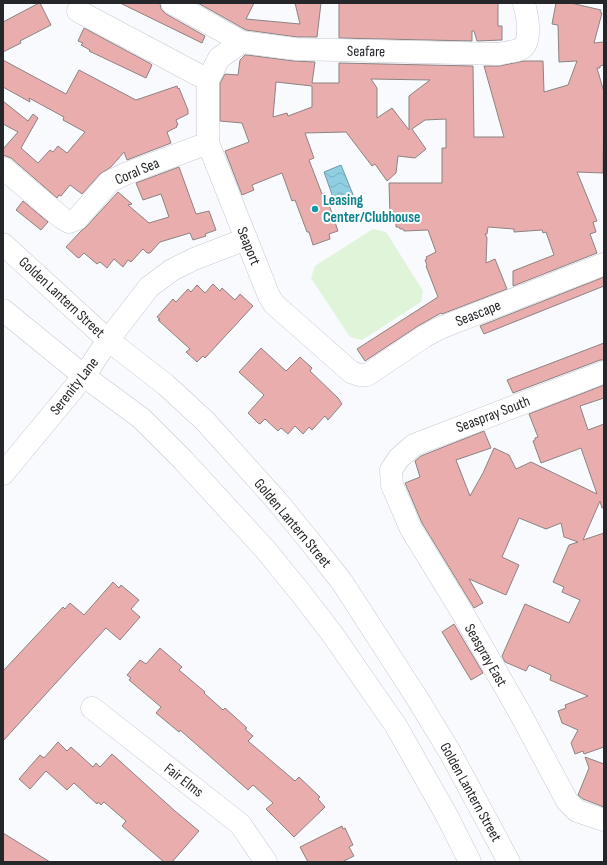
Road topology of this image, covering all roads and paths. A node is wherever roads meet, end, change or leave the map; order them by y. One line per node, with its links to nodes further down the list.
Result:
1 (172, 3): 4 (street, Seafare)
2 (524, 3): 4 (street, Seafare)
3 (78, 11): 5 (street)
4 (242, 42): 5 (street, Seaport)
5 (208, 80): 6 (street, Seaport)
6 (208, 143): 7 (street, Coral Sea); 8 (street, Seaport)
7 (3, 168)
8 (246, 239): 12 (street, Serenity Lane); 14 (street, Seaport)
9 (3, 244): 12 (street, Golden Lantern Street)
10 (604, 264): 14 (street, Seascape)
11 (3, 310): 15 (street)
12 (108, 340): 15 (street, Serenity Lane); 22 (street, Golden Lantern Street)
13 (604, 372): 16 (street, Seaspray South)
14 (358, 375)
15 (84, 376): 17 (street, Serenity Lane); 21 (street)
16 (391, 470): 19 (street, Seaspray East)
17 (3, 474)
18 (92, 708): 20 (street, Fair Elms)
19 (604, 820)
20 (266, 862)
21 (470, 862)
22 (509, 862)

